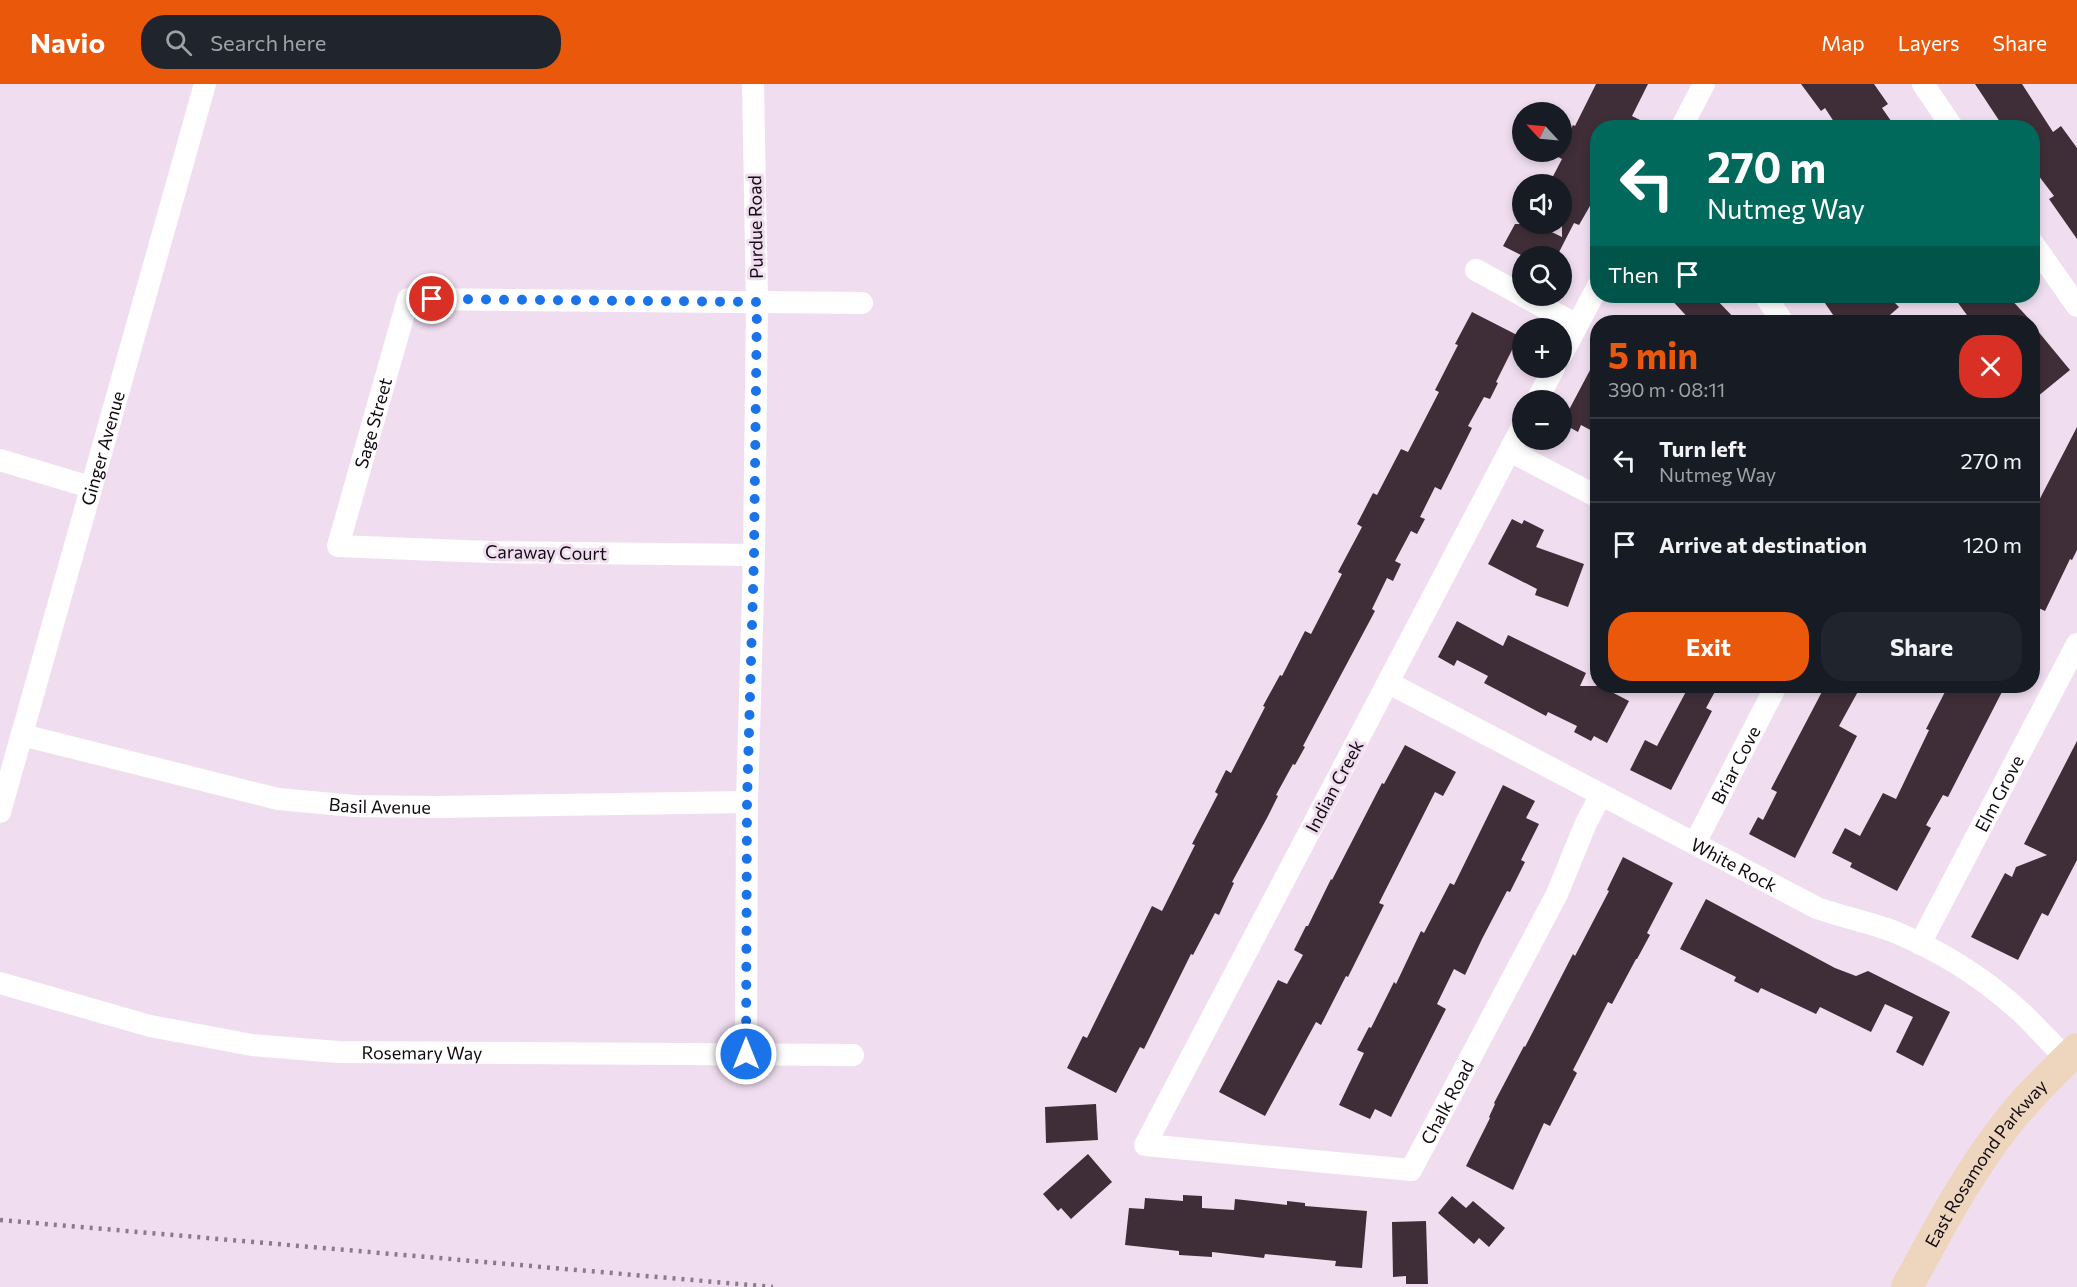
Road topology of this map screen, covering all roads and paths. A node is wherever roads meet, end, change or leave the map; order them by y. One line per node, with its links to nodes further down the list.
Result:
1 (205, 84): 20 (street, Ginger Avenue)
2 (753, 84): 11 (street, Purdue Road)
3 (1704, 84): 5 (street)
4 (1923, 84): 6 (street)
5 (1686, 120)
6 (1948, 120)
7 (2040, 253): 14 (street)
8 (1476, 270): 9 (street)
9 (1512, 289)
10 (1590, 301): 15 (street)
11 (757, 302): 12 (street); 22 (street, Sage Street); 23 (street, Purdue Road)
12 (862, 303)
13 (1543, 306): 15 (street)
14 (2077, 306)
15 (1577, 325): 16 (street)
16 (1572, 335)
17 (1512, 447): 18 (street, Indian Creek)
18 (1510, 451): 21 (street); 25 (street, Indian Creek)
19 (0, 460): 20 (street)
20 (90, 487): 27 (street, Ginger Avenue)
21 (1590, 493)
22 (338, 546): 23 (street, Caraway Court)
23 (754, 555): 29 (street, Purdue Road)
24 (2077, 644): 32 (street, Elm Grove)
25 (1389, 683): 28 (street, White Rock); 37 (street, Indian Creek)
26 (1772, 693): 31 (street, Briar Cove)
27 (22, 735): 29 (street, Basil Avenue); 30 (street, Ginger Avenue)
28 (1601, 795): 31 (street, White Rock); 37 (street, Chalk Road)
29 (747, 802): 34 (street, Purdue Road)
30 (0, 812)
31 (1695, 843): 32 (street, White Rock)
32 (1920, 944): 35 (street, White Rock)
33 (0, 982): 34 (street, Rosemary Way)
34 (746, 1054): 36 (street, Rosemary Way)
35 (2072, 1054): 38 (street, East Rosamond Parkway)
36 (852, 1055)
37 (1145, 1145)
38 (1907, 1287)

